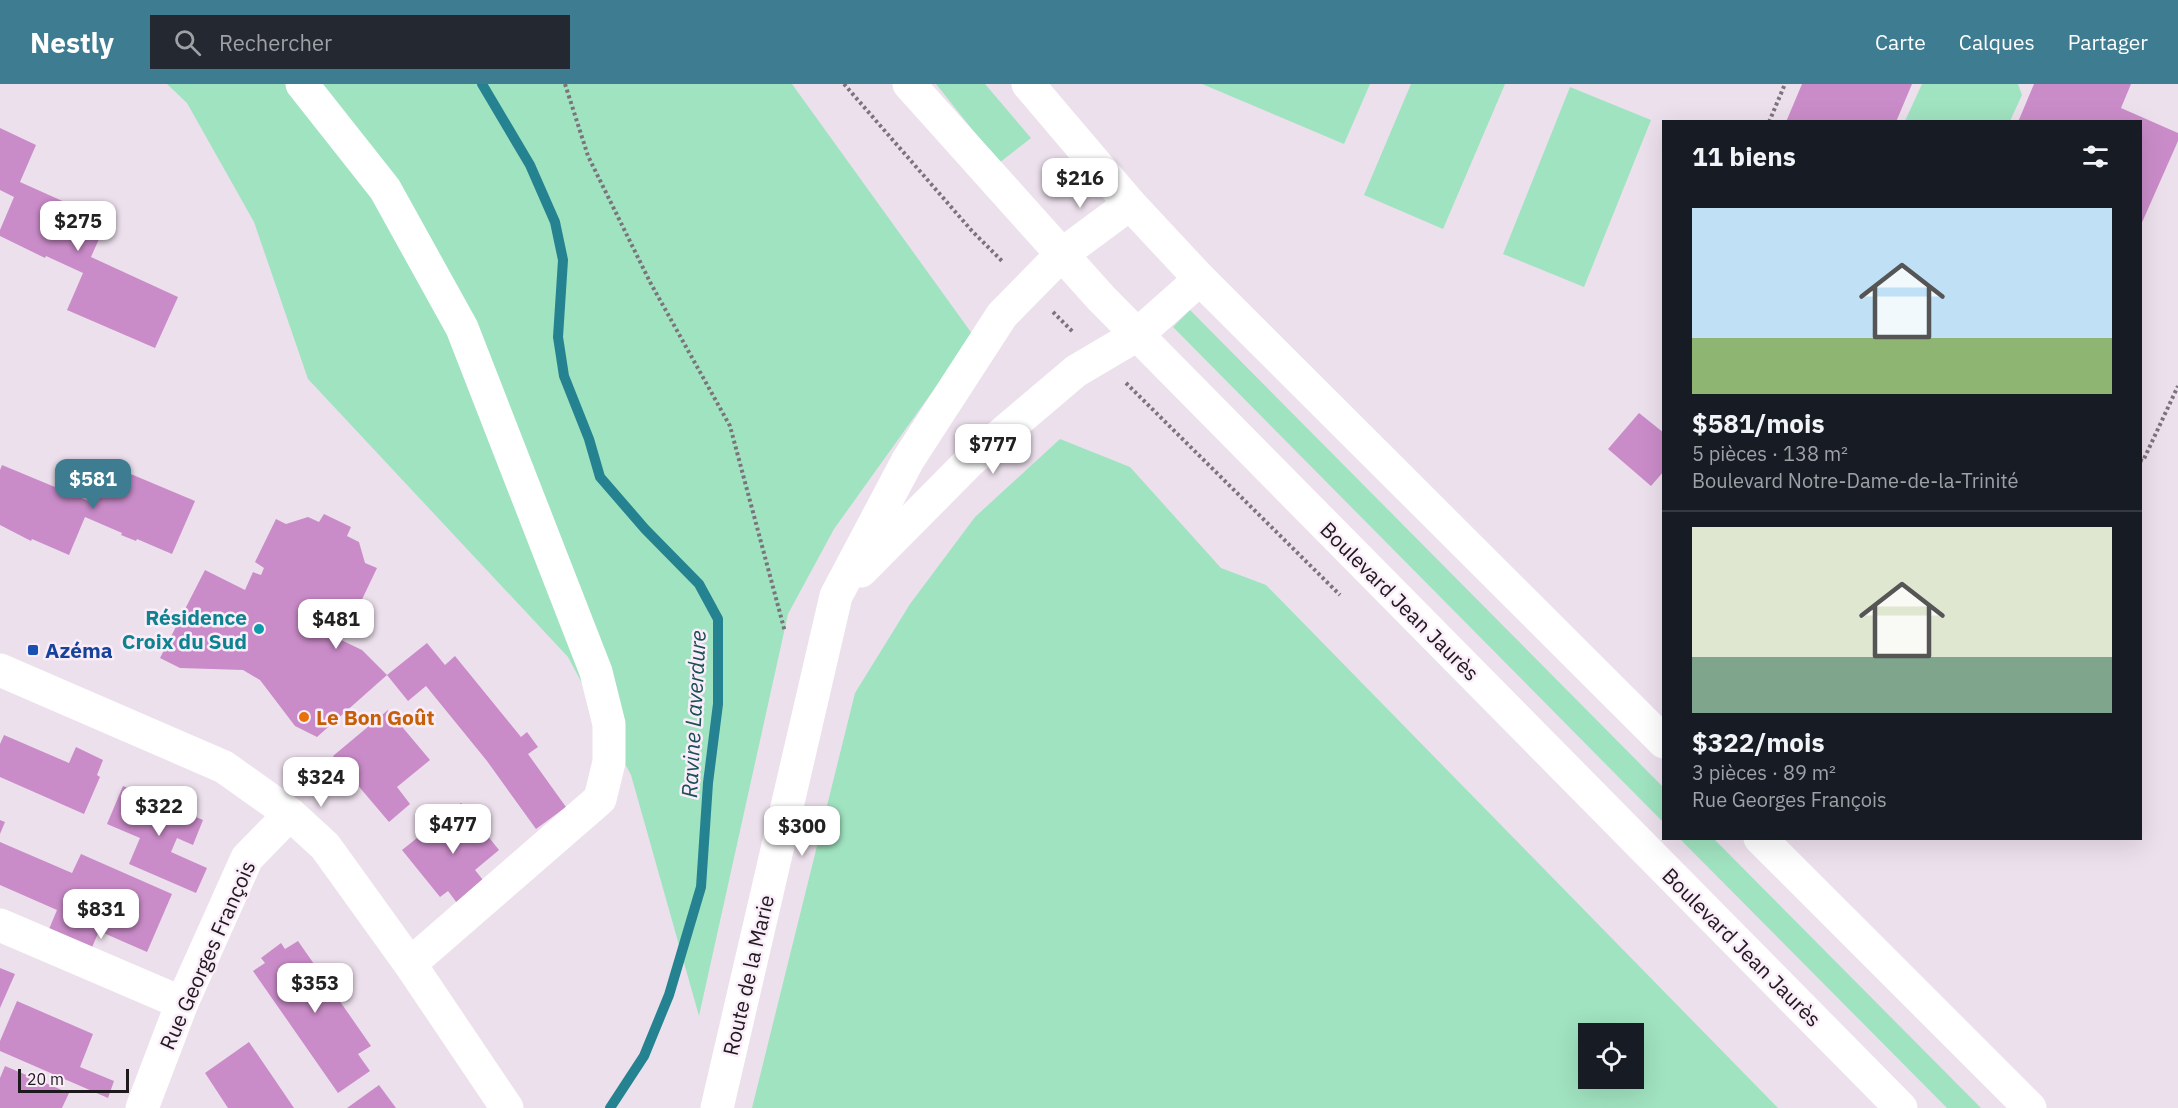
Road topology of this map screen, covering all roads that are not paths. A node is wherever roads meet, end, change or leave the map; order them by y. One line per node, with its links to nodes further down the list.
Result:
1 (302, 84): 14 (street)
2 (909, 84): 5 (street, Boulevard Jean Jaurès)
3 (1028, 84): 4 (street)
4 (1130, 204): 5 (street, Route de la Marie); 6 (street)
5 (1061, 255): 7 (street, Boulevard Jean Jaurès); 8 (street, Route de la Marie)
6 (1200, 279): 7 (street); 10 (street)
7 (1137, 335): 8 (street); 19 (street, Boulevard Jean Jaurès)
8 (836, 596): 18 (street, Route de la Marie)
9 (0, 670): 11 (street)
10 (1662, 740)
11 (290, 814): 14 (street); 15 (street, Rue Georges François)
12 (1762, 840): 20 (street)
13 (0, 925): 15 (street)
14 (410, 964): 17 (street)
15 (182, 1003): 16 (street, Rue Georges François)
16 (142, 1108)
17 (507, 1108)
18 (717, 1108)
19 (1901, 1108)
20 (2030, 1108)

